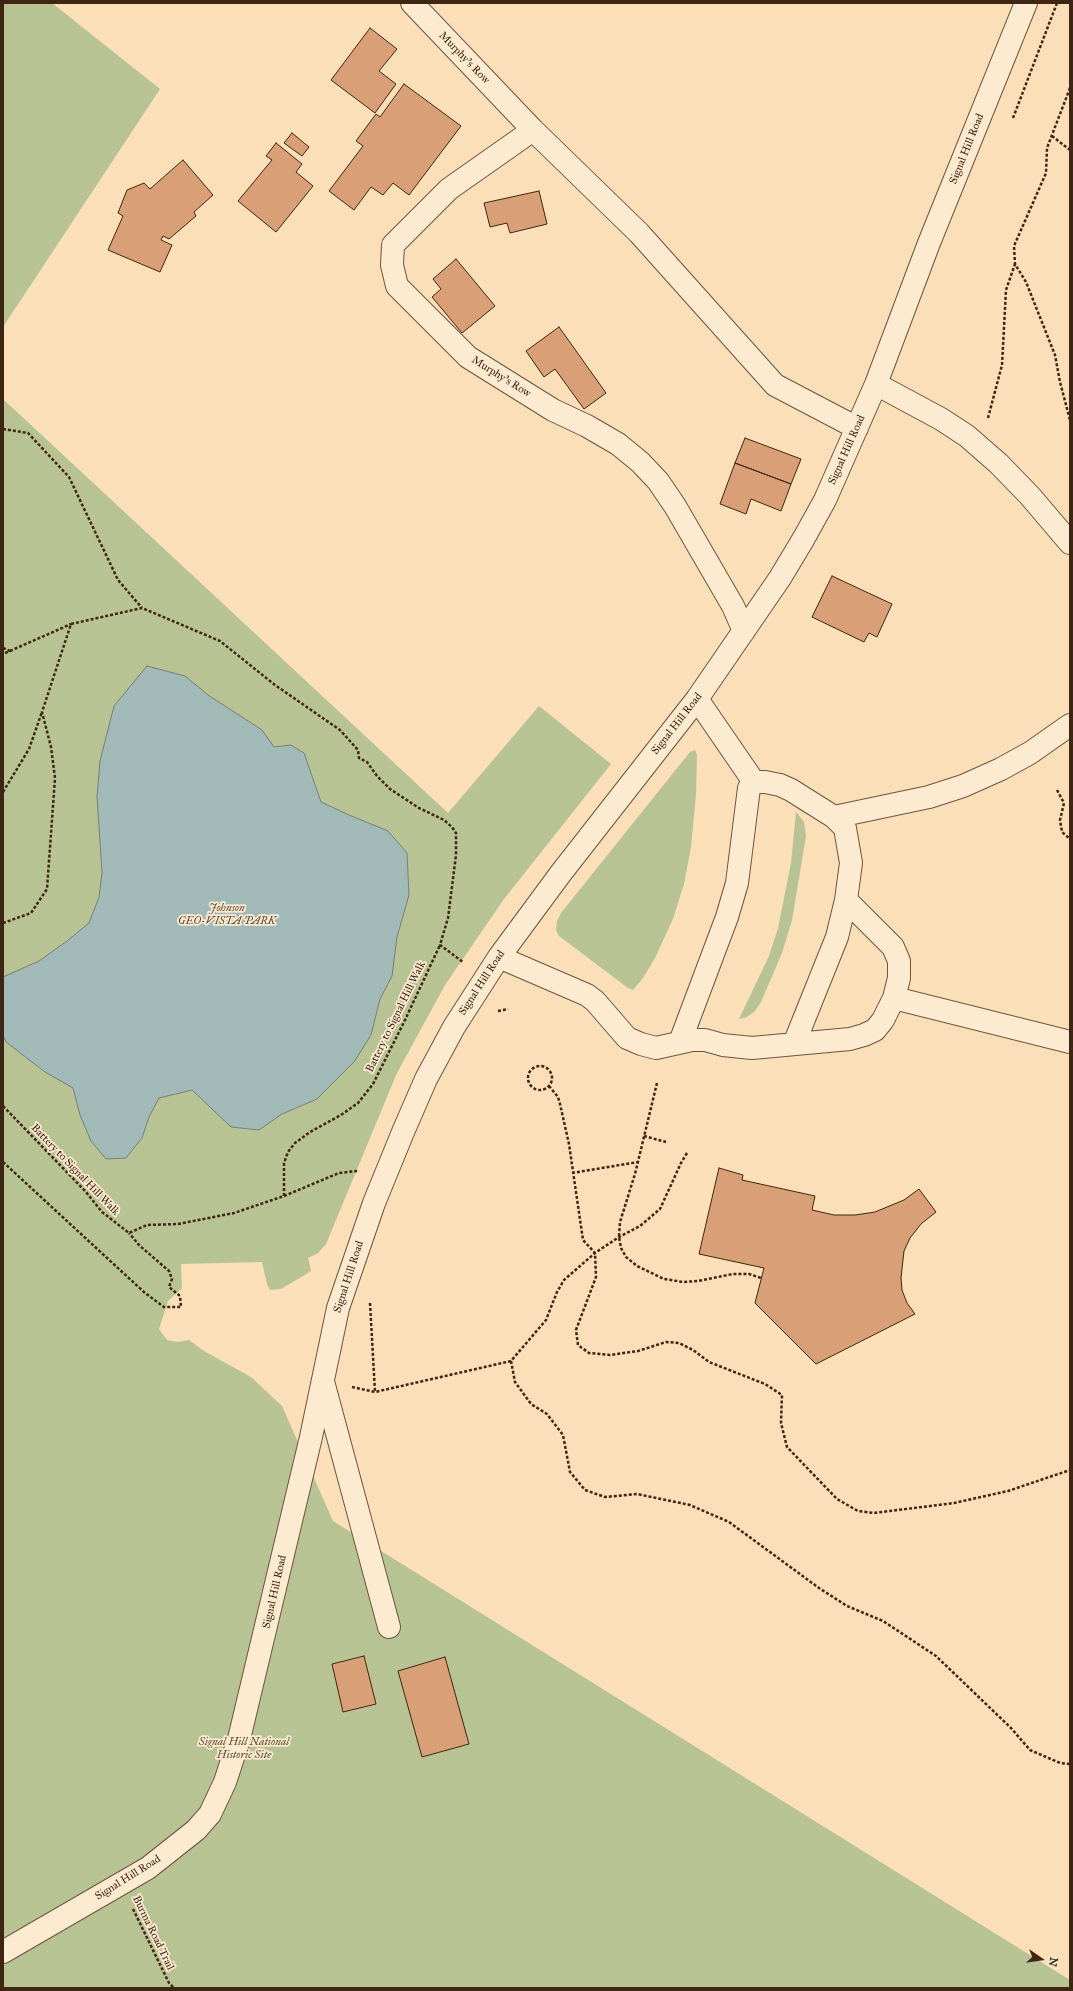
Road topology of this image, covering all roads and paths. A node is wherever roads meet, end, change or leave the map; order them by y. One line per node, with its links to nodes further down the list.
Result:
1 (412, 3): 6 (street, Murphy's Row)
2 (1026, 3): 10 (street, Signal Hill Road)
3 (1058, 3): 5 (path)
4 (1070, 88): 7 (path)
5 (1013, 118)
6 (533, 130): 13 (street, Murphy's Row); 18 (street, Murphy's Row)
7 (1052, 136): 8 (path); 9 (path)
8 (1070, 150)
9 (1015, 264): 11 (path); 12 (path)
10 (876, 384): 13 (street, Signal Hill Road); 15 (street)
11 (1070, 420)
12 (986, 424)
13 (857, 428): 18 (street, Signal Hill Road)
14 (3, 429): 16 (path)
15 (1070, 543)
16 (142, 608): 17 (path); 32 (path, Battery to Signal Hill Walk)
17 (71, 624): 20 (path); 23 (path)
18 (744, 631): 22 (street, Signal Hill Road)
19 (3, 648): 20 (path)
20 (10, 651): 21 (path)
21 (3, 654)
22 (697, 699): 25 (street); 33 (street, Signal Hill Road)
23 (42, 712): 27 (path); 31 (path)
24 (1070, 725): 28 (street)
25 (754, 782): 28 (street); 36 (street)
26 (1057, 790): 29 (path)
27 (3, 792)
28 (834, 817): 30 (street)
29 (1070, 840)
30 (846, 900): 35 (street); 38 (street)
31 (3, 923)
32 (440, 945): 34 (path); 49 (path, Battery to Signal Hill Walk)
33 (499, 957): 36 (street); 56 (street, Signal Hill Road)
34 (464, 962)
35 (894, 998): 37 (street); 38 (street)
36 (680, 1042): 38 (street)
37 (1070, 1042)
38 (794, 1044)
39 (657, 1083): 42 (path)
40 (549, 1086): 40 (path); 48 (path)
41 (3, 1106): 50 (path, Battery to Signal Hill Walk)
42 (644, 1136): 43 (path); 46 (path)
43 (666, 1142)
44 (687, 1152): 51 (path)
45 (3, 1162): 50 (path, Battery to Signal Hill Walk)
46 (638, 1162): 48 (path); 51 (path)
47 (359, 1171): 49 (path)
48 (572, 1173): 52 (path)
49 (284, 1196): 50 (path)
50 (129, 1232)
51 (619, 1237): 52 (path); 53 (path)
52 (595, 1253): 55 (path); 57 (path)
53 (761, 1278)
54 (370, 1300): 55 (path)
55 (511, 1361): 59 (path)
56 (322, 1380): 58 (street); 60 (street, Signal Hill Road)
57 (1070, 1470)
58 (388, 1627)
59 (1070, 1764)
60 (120, 1884): 61 (street, Signal Hill Road); 62 (path, Burma Road Trail)
61 (3, 1952)
62 (174, 1988)

